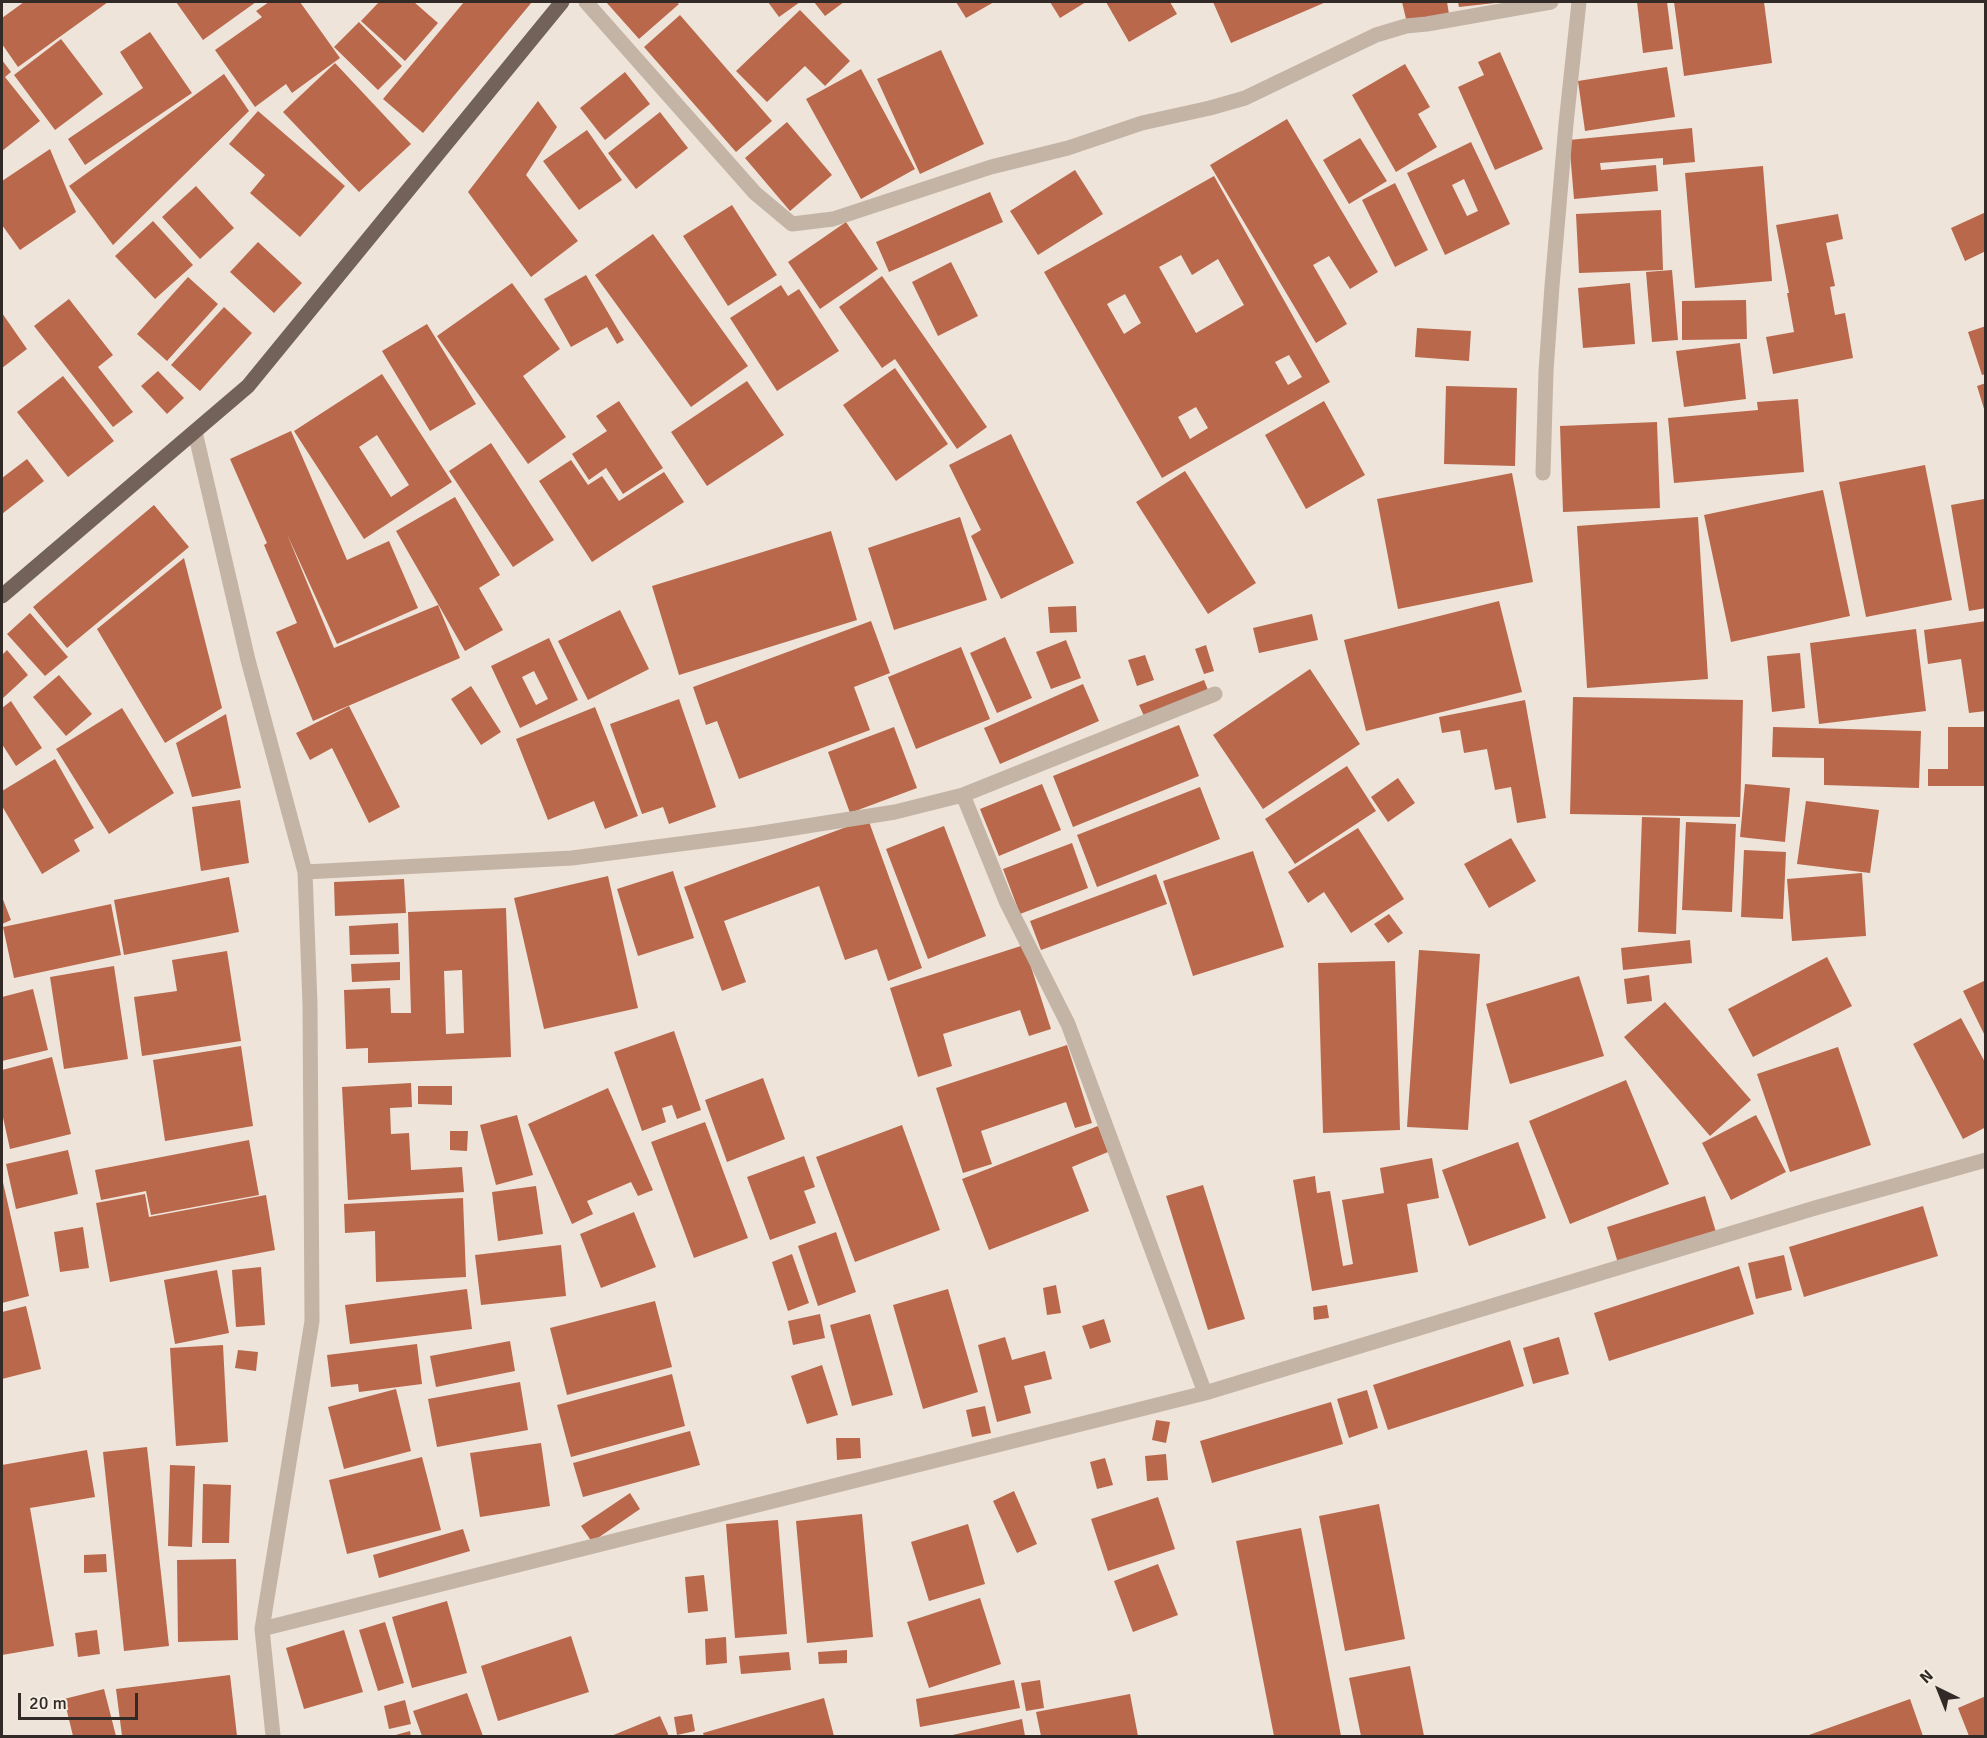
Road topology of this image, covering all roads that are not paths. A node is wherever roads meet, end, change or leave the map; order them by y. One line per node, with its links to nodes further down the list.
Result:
1 (562, 2): 5 (main road)
2 (586, 2): 3 (street)
3 (1551, 2)
4 (1580, 2): 6 (street)
5 (195, 432): 7 (main road); 10 (street)
6 (1543, 473)
7 (2, 596)
8 (1215, 694): 9 (street)
9 (963, 795): 10 (street); 12 (street)
10 (305, 872): 13 (street)
11 (1986, 1160): 12 (street)
12 (1205, 1393): 13 (street)
13 (262, 1629): 14 (street)
14 (273, 1737)

